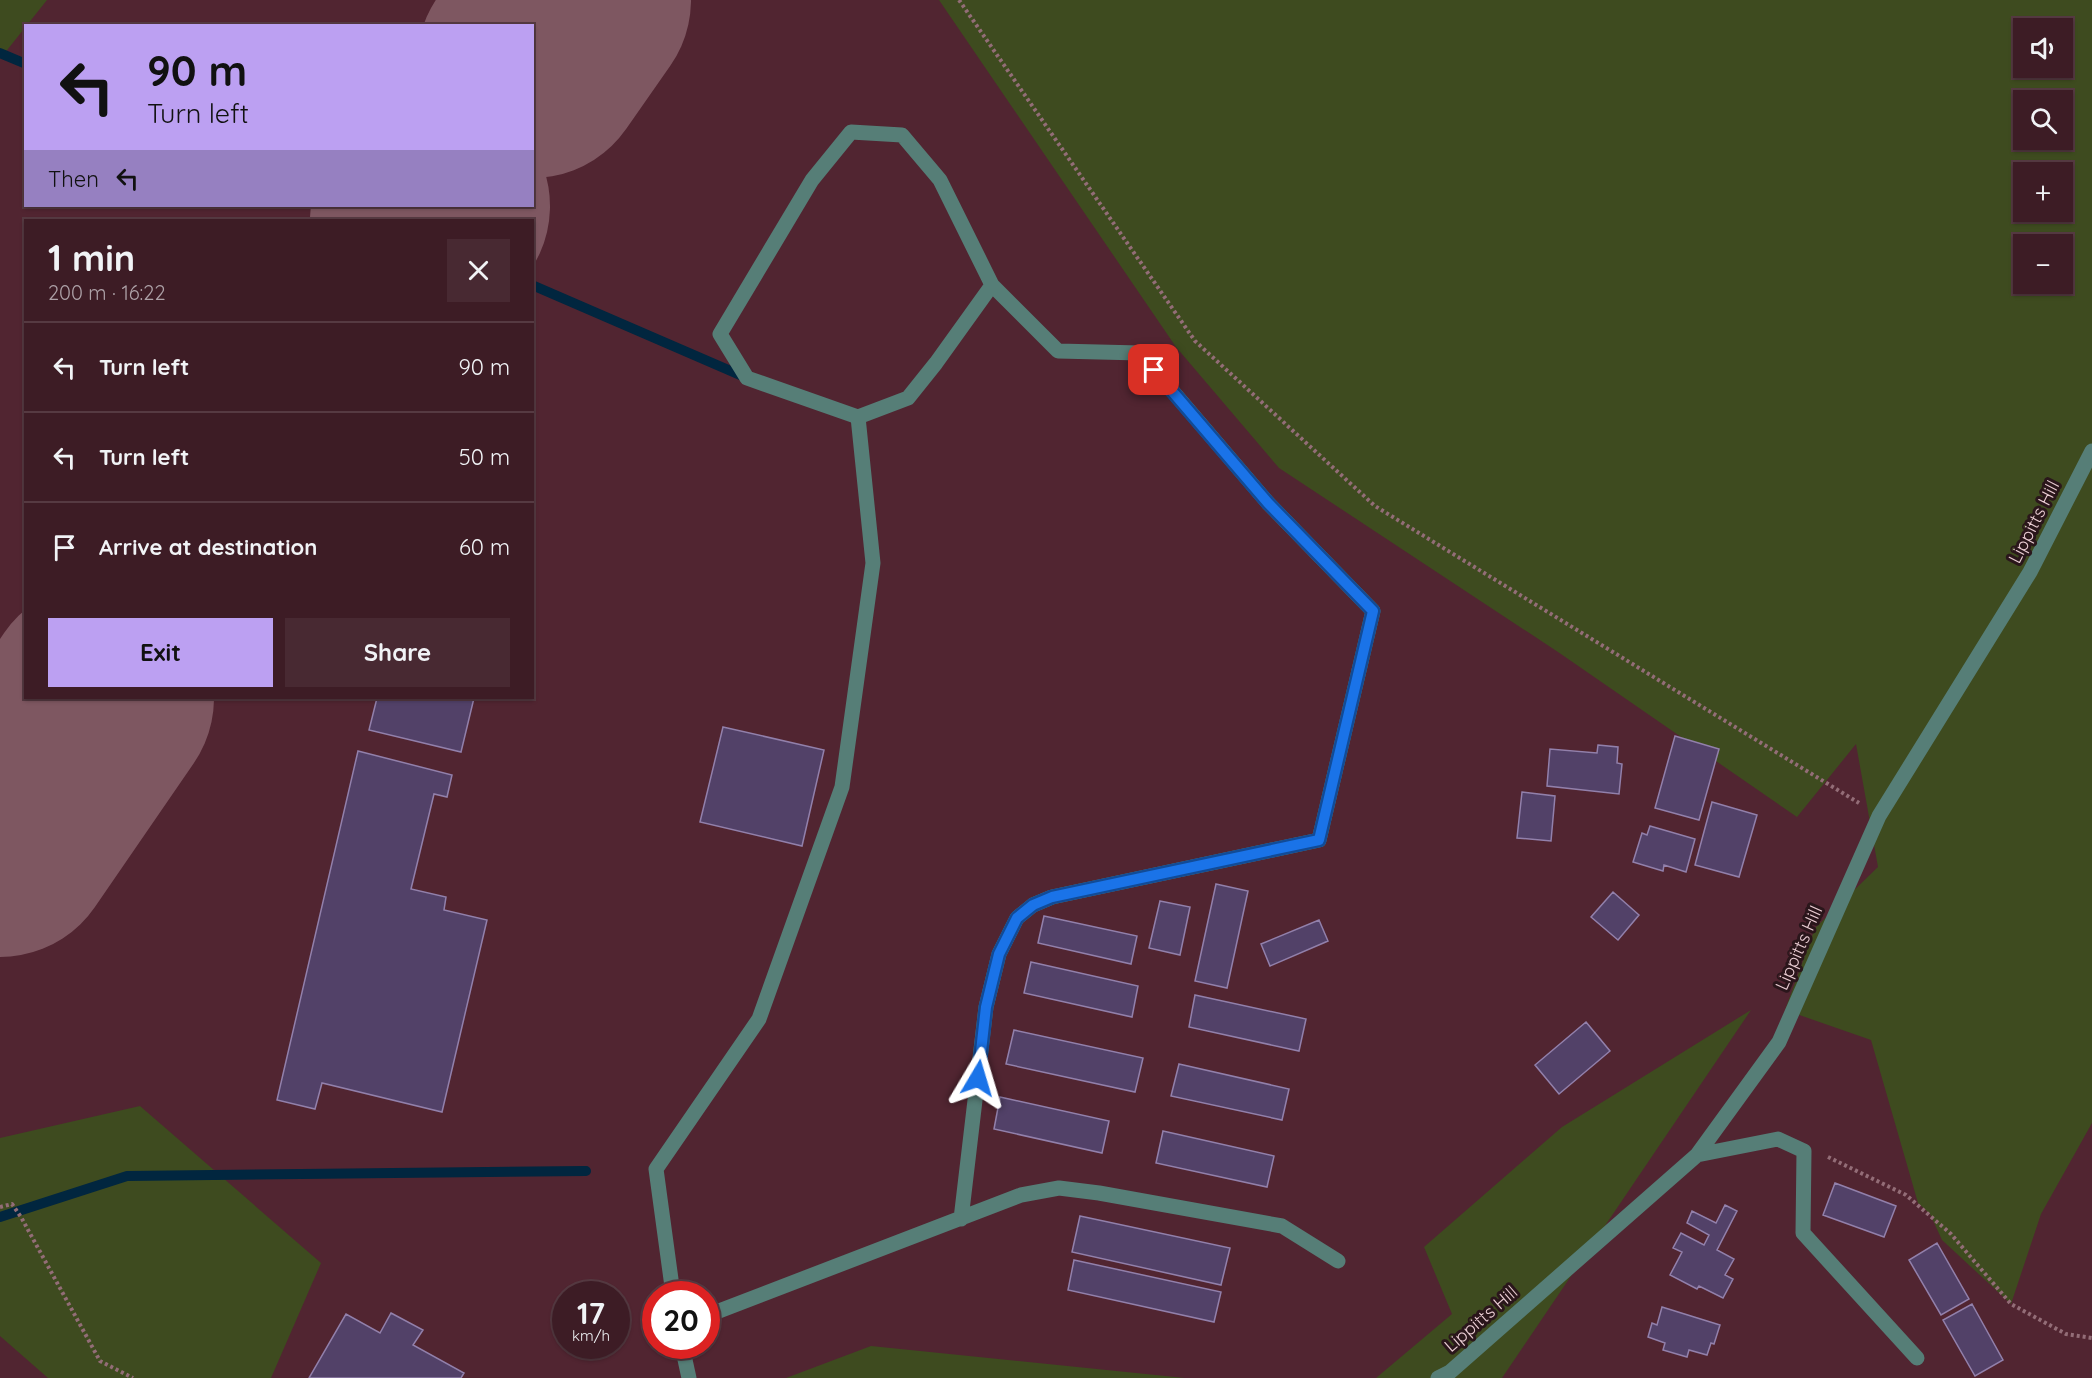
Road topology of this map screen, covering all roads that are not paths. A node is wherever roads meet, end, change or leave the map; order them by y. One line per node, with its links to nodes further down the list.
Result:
1 (992, 285): 2 (street); 2 (street); 5 (street)
2 (858, 417): 7 (street)
3 (2092, 451): 4 (street, Lippitts Hill)
4 (1697, 1155): 9 (street); 12 (street, Lippitts Hill)
5 (961, 1219): 6 (street); 8 (street)
6 (1338, 1261)
7 (671, 1281)
8 (720, 1311)
9 (1917, 1358)
10 (685, 1359): 11 (street)
11 (689, 1378)
12 (1438, 1378)

